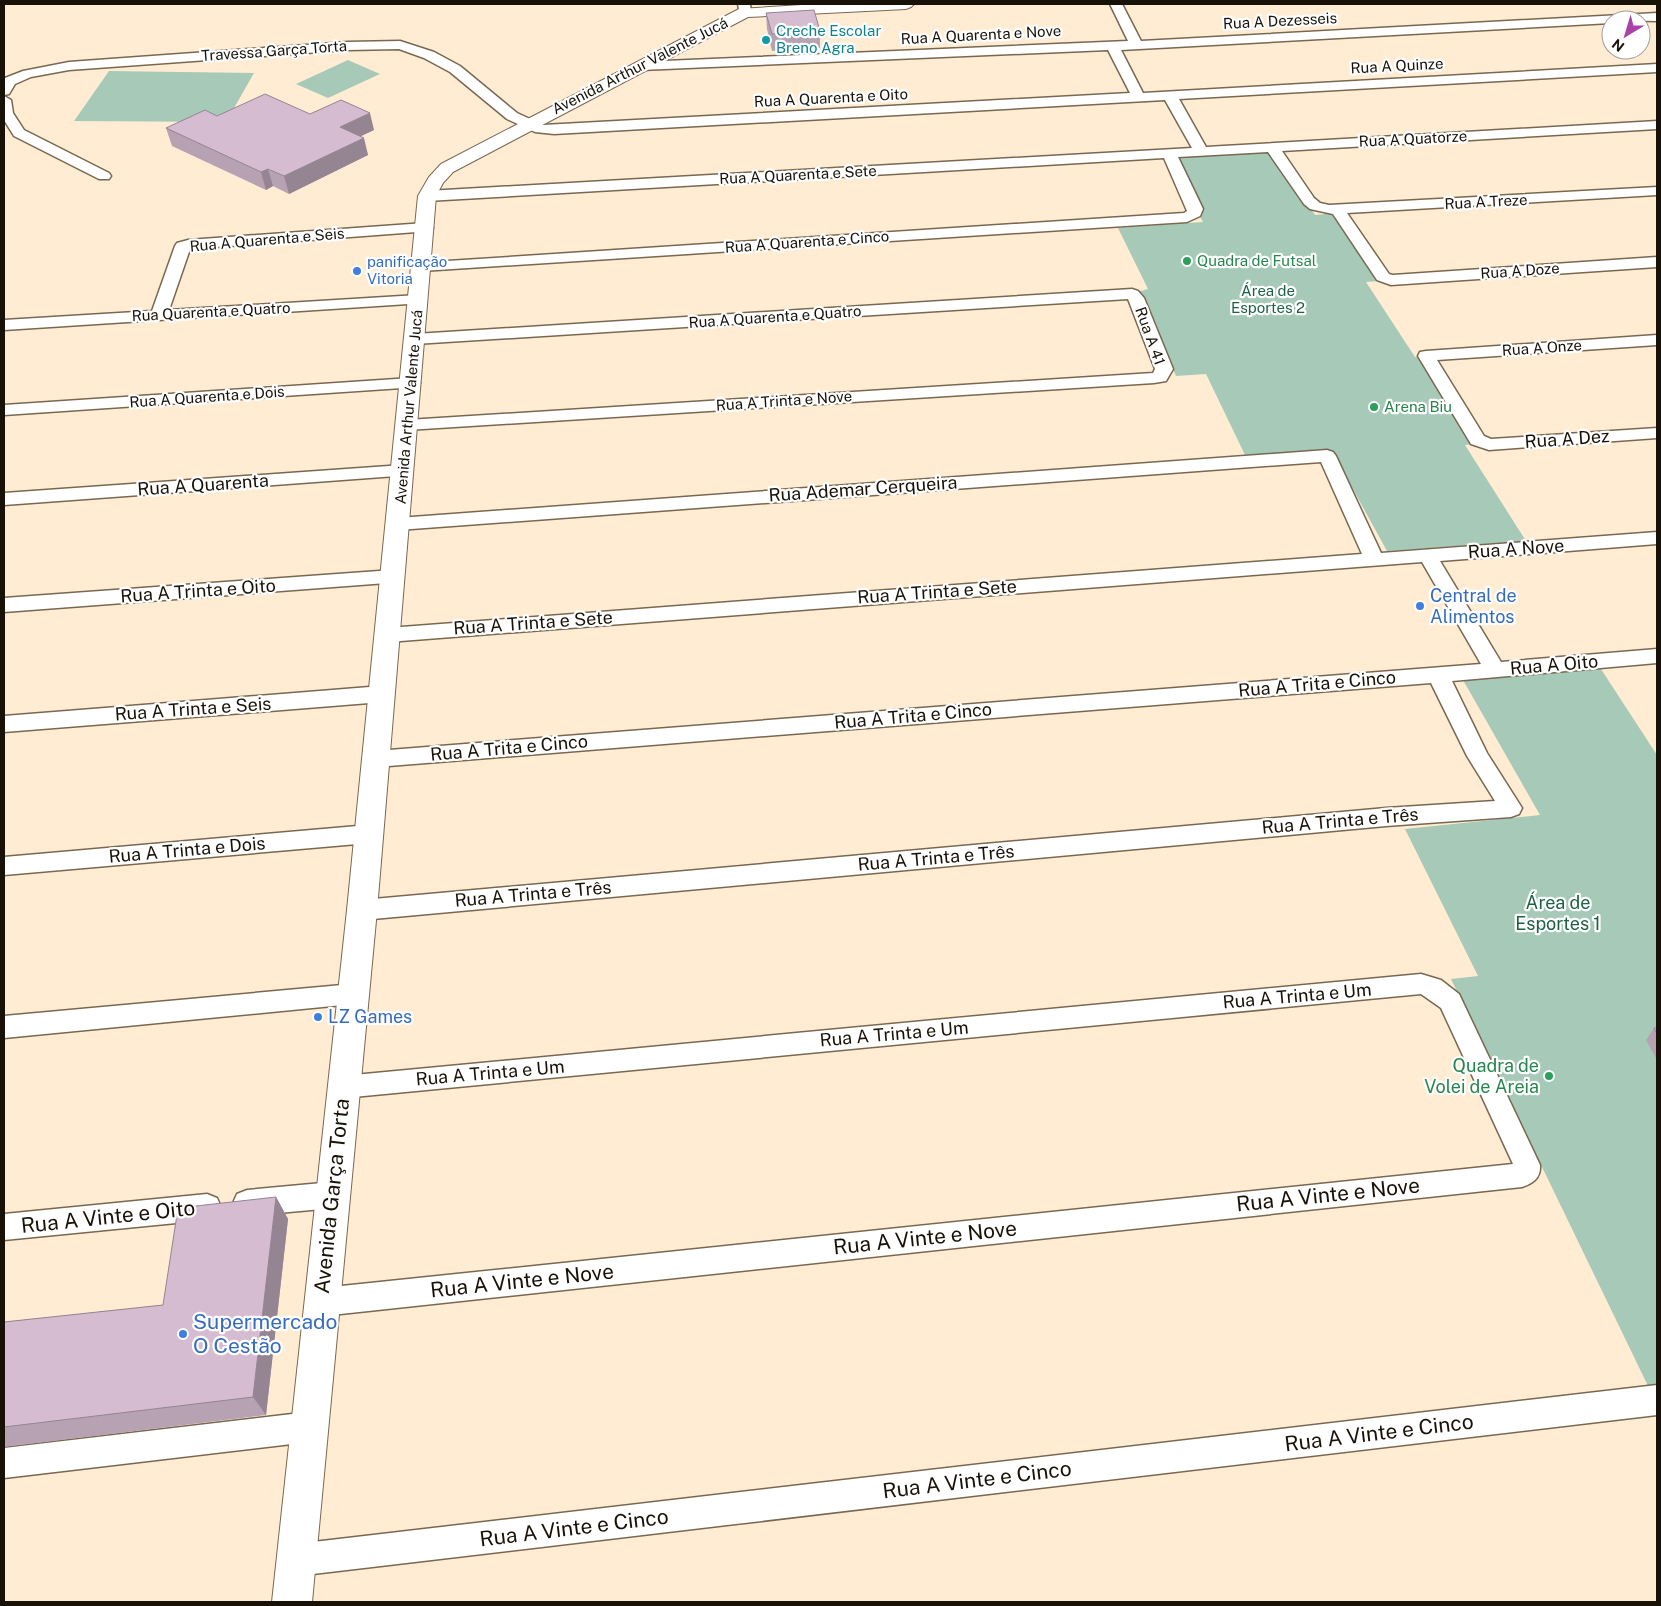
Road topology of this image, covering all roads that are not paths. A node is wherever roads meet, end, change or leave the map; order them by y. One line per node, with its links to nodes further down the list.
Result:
1 (906, 4): 3 (street, Avenida Arthur Valente Jucá)
2 (1116, 4): 5 (street)
3 (744, 8): 7 (street, Avenida Arthur Valente Jucá)
4 (1657, 17): 5 (street, Rua A Dezesseis)
5 (1136, 44): 6 (street, Rua A Dezesseis)
6 (1113, 46): 7 (street, Rua A Quarenta e Nove); 11 (street)
7 (641, 66): 13 (street, Avenida Arthur Valente Jucá)
8 (1657, 68): 10 (street, Rua A Quinze)
9 (4, 91): 13 (street, Travessa Garça Torta)
10 (1169, 94): 11 (street, Rua A Quinze); 16 (street)
11 (1138, 96): 13 (street, Rua A Quarenta e Oito)
12 (4, 100): 18 (street)
13 (527, 124): 20 (street, Avenida Arthur Valente Jucá)
14 (1657, 125): 15 (street, Rua A Quatorze)
15 (1272, 147): 16 (street, Rua A Quatorze); 21 (street, Rua A Treze)
16 (1201, 151): 17 (street, Rua A Quatorze)
17 (1169, 153): 20 (street, Rua A Quarenta e Sete); 24 (street, Rua A Quarenta e Cinco)
18 (104, 176)
19 (1657, 191): 21 (street, Rua A Treze)
20 (427, 196): 22 (street, Avenida Arthur Valente Jucá)
21 (1338, 210): 23 (street, Rua A Doze)
22 (425, 228): 24 (street, Avenida Arthur Valente Jucá); 27 (street, Rua A Quarenta e Seis)
23 (1657, 262)
24 (422, 266): 26 (street, Avenida Arthur Valente Jucá)
25 (1135, 296): 29 (street, Rua A Quarenta e Quatro); 31 (street, Rua A 41)
26 (418, 300): 27 (street, Rua Quarenta e Quatro); 29 (street, Avenida Arthur Valente Jucá)
27 (159, 316): 28 (street, Rua Quarenta e Quatro)
28 (4, 325)
29 (415, 339): 32 (street, Avenida Arthur Valente Jucá)
30 (1657, 340): 36 (street, Rua A Onze)
31 (1160, 377): 34 (street, Rua A Trinta e Nove)
32 (411, 383): 33 (street, Rua A Quarenta e Dois); 34 (street, Avenida Arthur Valente Jucá)
33 (4, 410)
34 (407, 425): 37 (street, Avenida Arthur Valente Jucá)
35 (1657, 433): 36 (street, Rua A Dez)
36 (1477, 440)
37 (402, 471): 38 (street, Rua A Quarenta); 39 (street, Avenida Arthur Valente Jucá)
38 (4, 499)
39 (398, 524): 42 (street, Rua Ademar Cerqueira); 43 (street, Avenida Arthur Valente Jucá)
40 (1657, 538): 41 (street, Rua A Nove)
41 (1427, 555): 42 (street, Rua A Nove); 47 (street)
42 (1374, 559): 45 (street, Rua A Trinta e Sete)
43 (393, 577): 44 (street, Rua A Trinta e Oito); 45 (street, Avenida Arthur Valente Jucá)
44 (4, 606)
45 (388, 635): 49 (street, Avenida Arthur Valente Jucá)
46 (1657, 656): 47 (street, Rua A Oito)
47 (1495, 670): 48 (street, Rua A Oito)
48 (1444, 674): 51 (street, Rua A Trita e Cinco); 54 (street, Rua A Trinta e Três)
49 (382, 694): 50 (street, Rua A Trinta e Seis); 51 (street, Avenida Arthur Valente Jucá)
50 (4, 724)
51 (376, 759): 52 (street, Avenida Arthur Valente Jucá)
52 (369, 834): 53 (street, Rua A Trinta e Dois); 54 (street, Avenida Arthur Valente Jucá)
53 (4, 866)
54 (362, 910): 55 (street, Avenida Garça Torta)
55 (353, 994): 56 (street); 57 (street, Avenida Garça Torta)
56 (4, 1027)
57 (343, 1087): 58 (street, Rua A Trinta e Um); 59 (street, Avenida Garça Torta)
58 (1527, 1171): 61 (street, Rua A Vinte e Nove)
59 (333, 1195): 60 (street, Rua A Vinte e Oito); 61 (street, Avenida Garça Torta)
60 (4, 1227)
61 (322, 1302): 63 (street, Avenida Garça Torta)
62 (1657, 1400): 65 (street, Rua A Vinte e Cinco)
63 (309, 1427): 64 (street); 65 (street, Avenida Garça Torta)
64 (4, 1463)
65 (296, 1560): 66 (street, Avenida Garça Torta)
66 (292, 1602)

